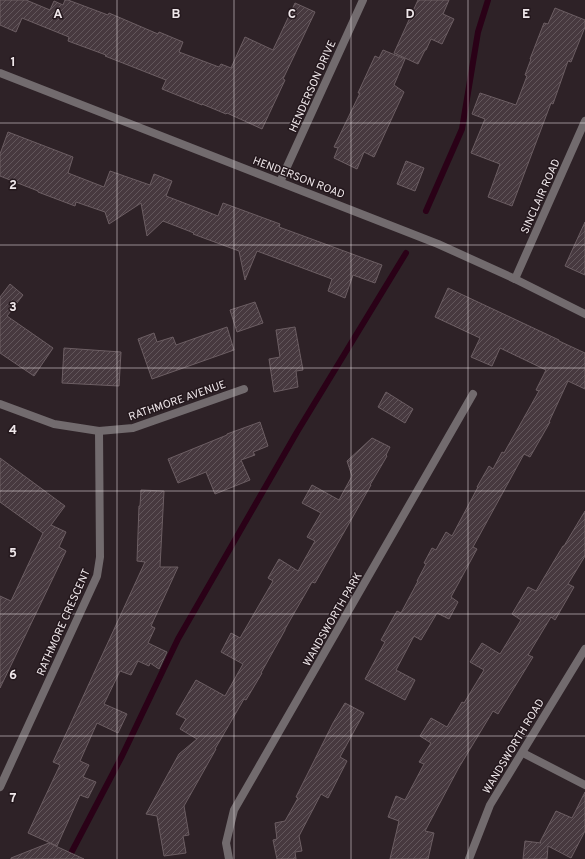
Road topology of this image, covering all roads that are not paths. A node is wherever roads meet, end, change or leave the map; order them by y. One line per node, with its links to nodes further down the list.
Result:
1 (363, 0): 4 (street, HENDERSON DRIVE)
2 (0, 73): 4 (street, HENDERSON ROAD)
3 (585, 121): 5 (street, SINCLAIR ROAD)
4 (280, 182): 5 (street, HENDERSON ROAD)
5 (515, 279): 6 (street, HENDERSON ROAD)
6 (585, 314)
7 (244, 389): 10 (street, RATHMORE AVENUE)
8 (473, 394): 15 (street, WANDSWORTH PARK)
9 (0, 404): 10 (street, RATHMORE AVENUE)
10 (99, 431): 14 (street, RATHMORE CRESCENT)
11 (585, 649): 12 (street, WANDSWORTH ROAD)
12 (523, 752): 13 (street); 16 (street, WANDSWORTH ROAD)
13 (585, 785)
14 (0, 787)
15 (229, 859)
16 (469, 859)

